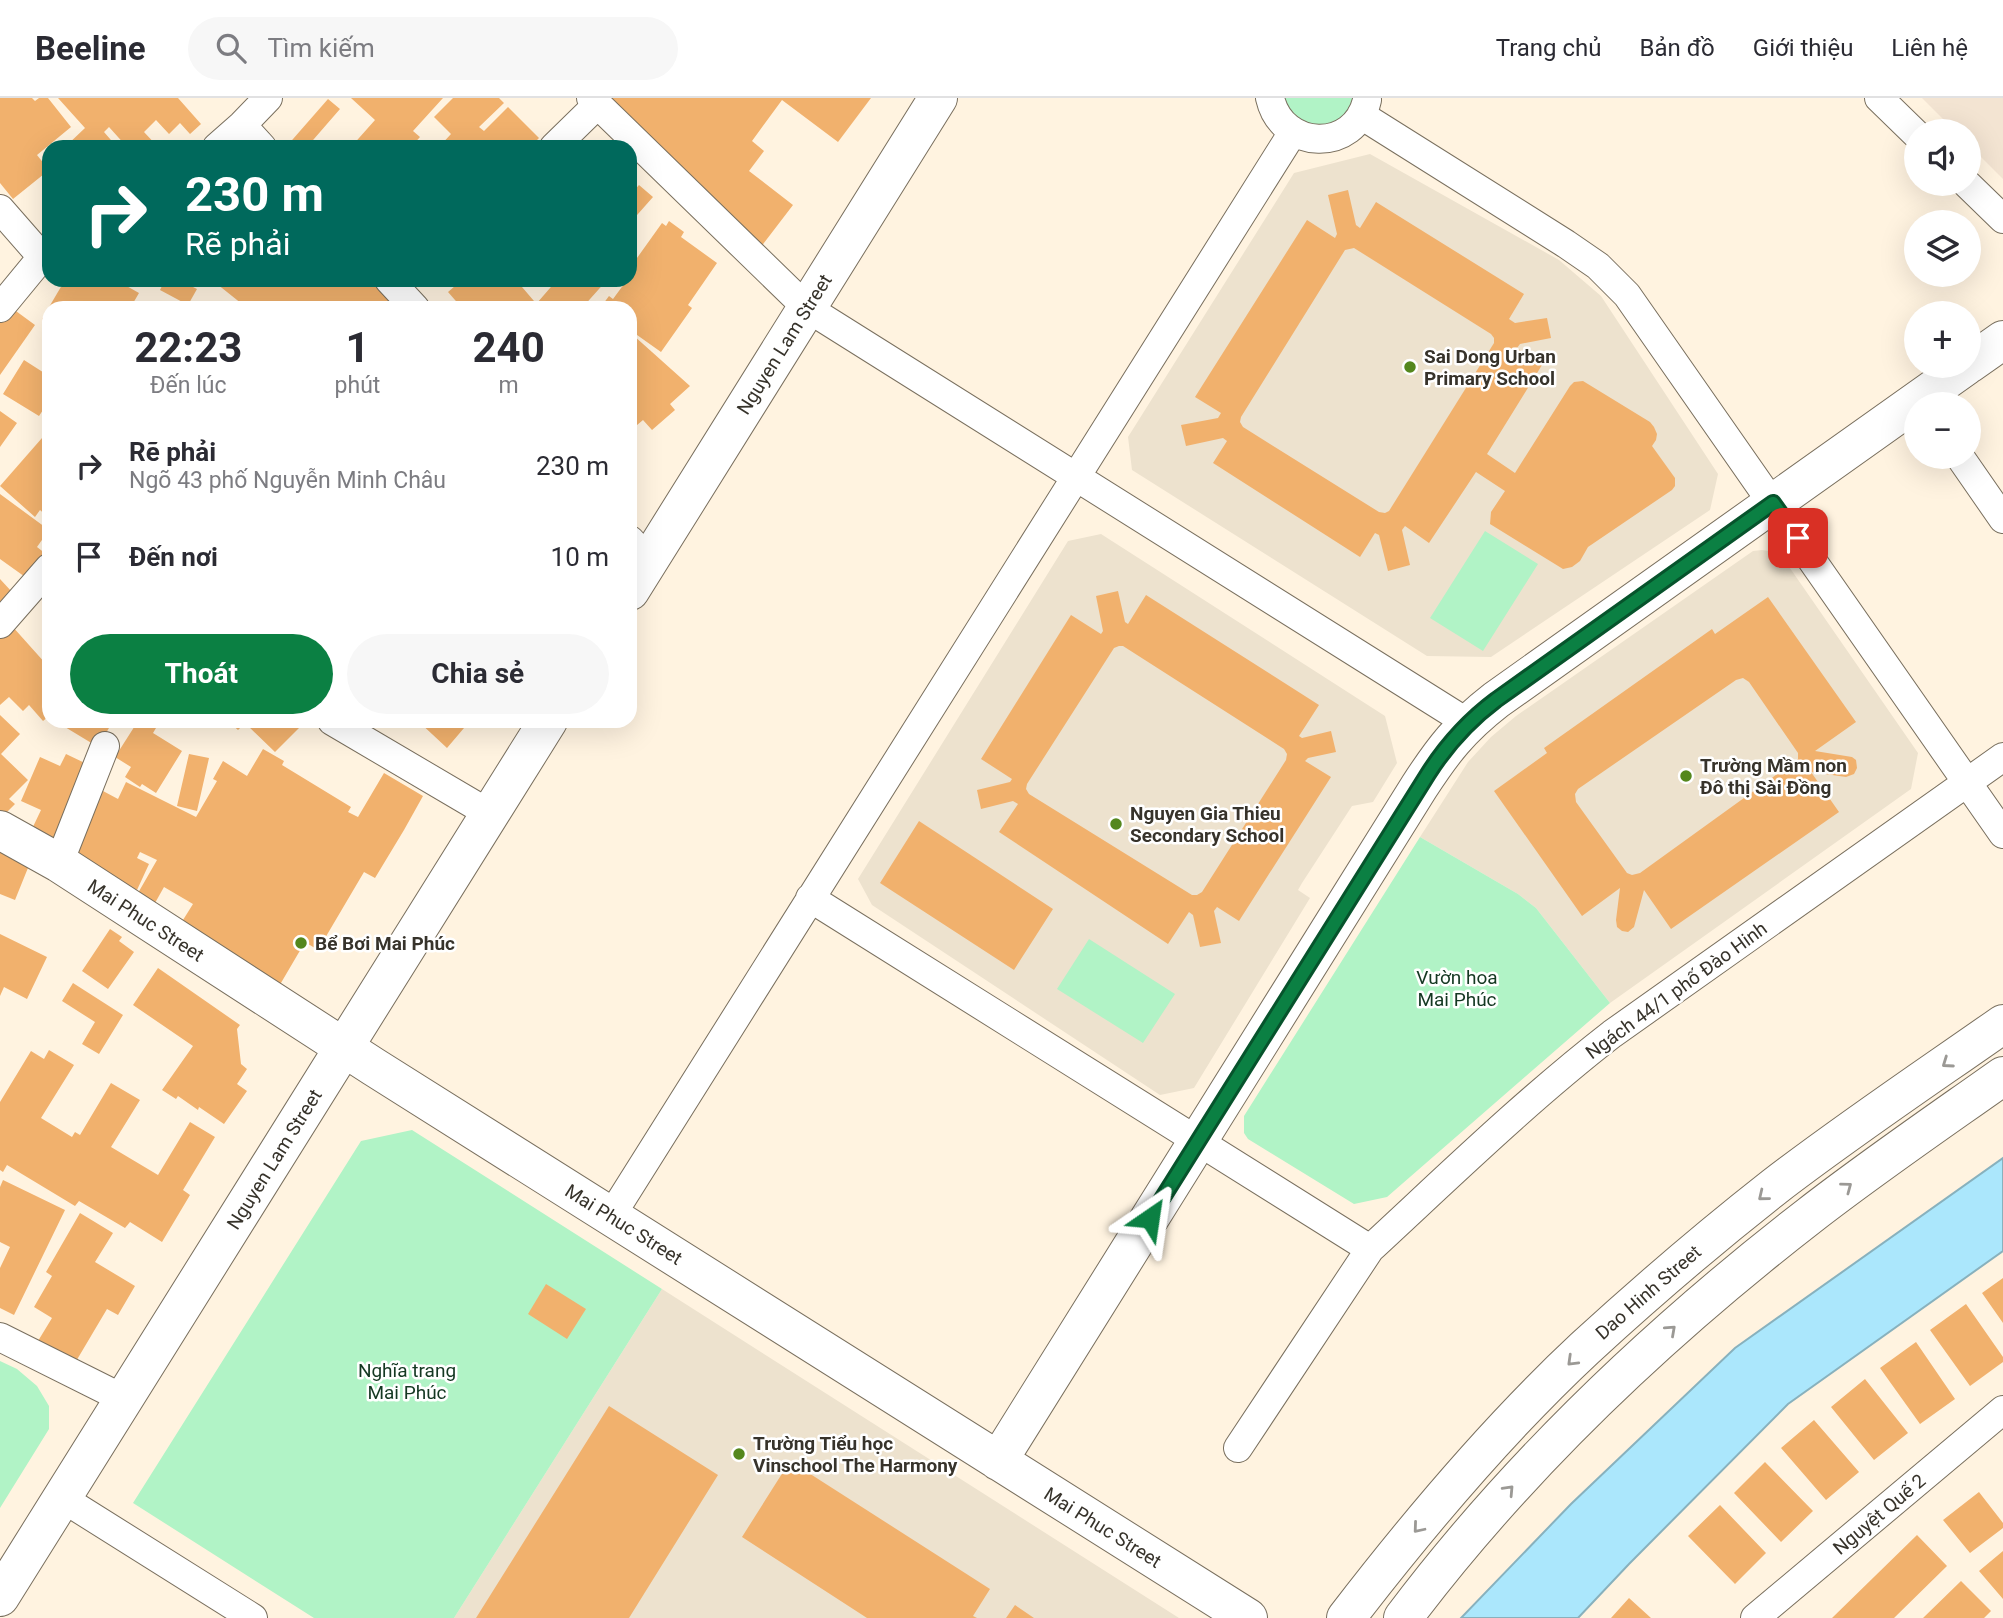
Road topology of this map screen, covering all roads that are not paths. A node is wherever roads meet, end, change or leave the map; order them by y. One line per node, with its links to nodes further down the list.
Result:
1 (268, 98): 8 (street)
2 (939, 98): 19 (street, Nguyen Lam Street)
3 (1270, 98): 9 (street)
4 (1879, 98): 7 (street)
5 (594, 101): 12 (street); 13 (street)
6 (1364, 106): 9 (street); 27 (street)
7 (1904, 122)
8 (242, 125): 10 (street); 11 (street)
9 (1293, 132): 26 (street)
10 (225, 140)
11 (256, 140)
12 (560, 140)
13 (634, 140)
14 (637, 143): 19 (street)
15 (1979, 196): 17 (street)
16 (0, 209): 18 (street)
17 (2003, 219)
18 (0, 308)
19 (807, 308): 26 (street); 29 (street, Nguyen Lam Street)
20 (2003, 340): 21 (street)
21 (1981, 355)
22 (1951, 378): 23 (street)
23 (1933, 392)
24 (1904, 414): 27 (street)
25 (1968, 469): 28 (street)
26 (1076, 477): 32 (street); 42 (street)
27 (1773, 503): 32 (street); 37 (street)
28 (2003, 519)
29 (637, 563)
30 (42, 576): 31 (street)
31 (0, 624)
32 (1468, 723): 46 (street)
33 (344, 728): 38 (street)
34 (544, 728): 38 (street, Nguyen Lam Street)
35 (104, 746): 41 (street)
36 (2003, 757): 37 (street, Ngách 44/1 phố Đào Hinh)
37 (1967, 783): 40 (street); 48 (street, Ngách 44/1 phố Đào Hinh)
38 (490, 814): 44 (street, Nguyen Lam Street)
39 (0, 830): 41 (street, Mai Phuc Street)
40 (2003, 834)
41 (59, 863): 44 (street, Mai Phuc Street)
42 (810, 898): 46 (street); 47 (street)
43 (2003, 1024): 58 (street, Dao Hinh Street, one-way to 58)
44 (344, 1048): 47 (street, Mai Phuc Street); 50 (street, Nguyen Lam Street)
45 (2003, 1076): 59 (street, one-way to 45)
46 (1198, 1142): 48 (street); 53 (street)
47 (611, 1216): 53 (street, Mai Phuc Street)
48 (1370, 1250): 52 (street, Ngách 44/1 phố Đào Hinh)
49 (0, 1337): 50 (street)
50 (124, 1399): 54 (street, Nguyen Lam Street)
51 (2000, 1420): 60 (street, Nguyệt Quế 2)
52 (1238, 1448)
53 (998, 1461): 57 (street, Mai Phuc Street)
54 (62, 1498): 55 (street, Nguyen Lam Street); 56 (street)
55 (0, 1597)
56 (253, 1618)
57 (1248, 1618)
58 (1346, 1618)
59 (1403, 1618)
60 (1755, 1618)

